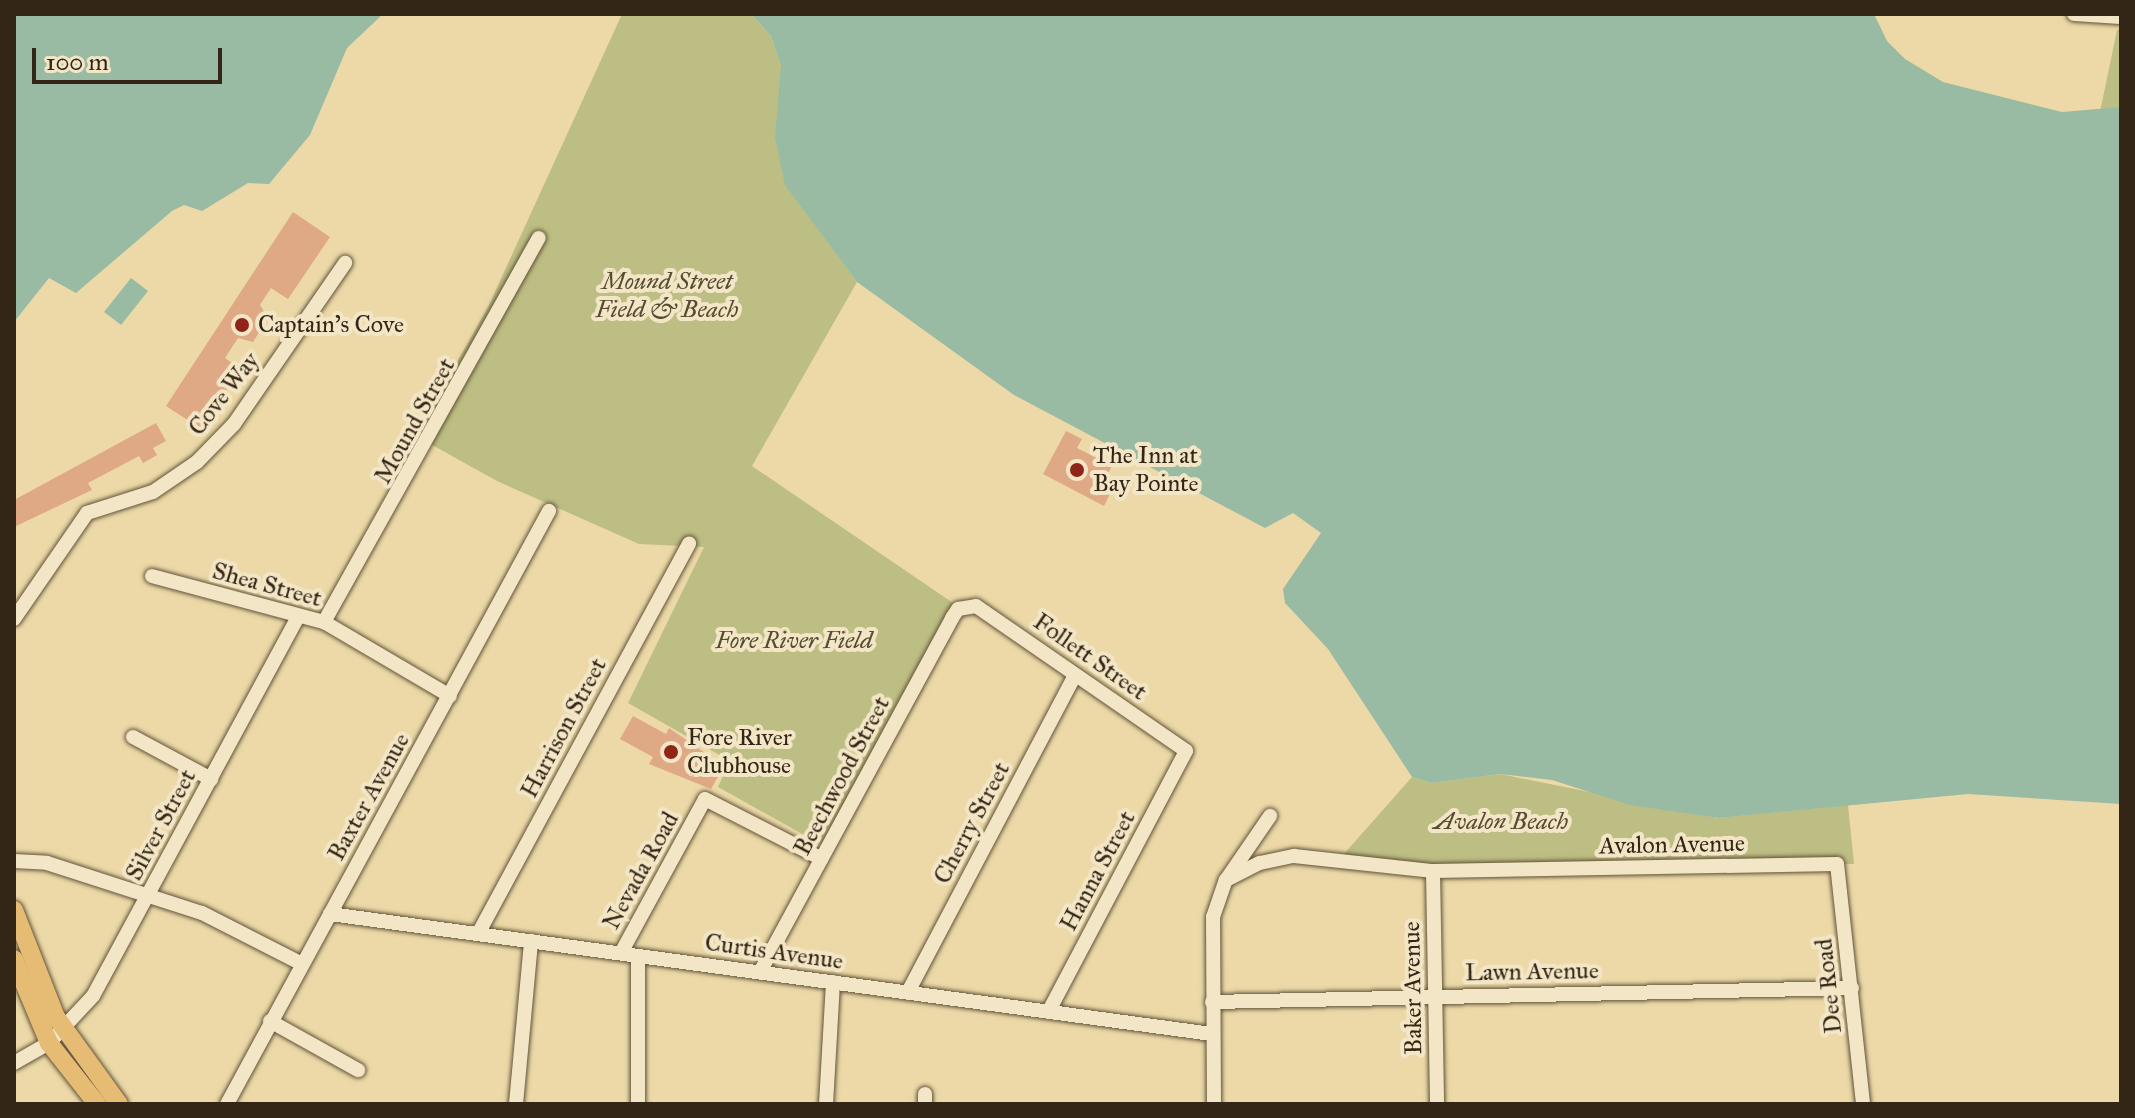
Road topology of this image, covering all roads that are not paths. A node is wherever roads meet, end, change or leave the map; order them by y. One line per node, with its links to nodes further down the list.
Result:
1 (2074, 14): 2 (street)
2 (2121, 17)
3 (539, 238): 11 (street, Mound Street)
4 (345, 263): 10 (street, Cove Way)
5 (549, 511): 13 (street, Baxter Avenue)
6 (689, 543): 26 (street, Harrison Street)
7 (152, 576): 9 (street, Shea Street)
8 (967, 605): 12 (street, Follett Street); 18 (street, Beechwood Street)
9 (297, 618): 11 (street, Shea Street); 16 (street, Silver Street)
10 (14, 619)
11 (324, 622): 13 (street, Shea Street)
12 (1075, 675): 15 (street, Follett Street); 35 (street, Cherry Street)
13 (450, 696): 25 (street, Baxter Avenue)
14 (133, 737): 16 (street)
15 (1186, 751): 38 (street, Hanna Street)
16 (211, 779): 23 (street, Silver Street)
17 (1270, 816): 22 (street)
18 (822, 859): 28 (street, Nevada Road); 32 (street, Beechwood Street)
19 (14, 861): 23 (street)
20 (1837, 864): 21 (street, Avalon Avenue); 34 (street, Dee Road)
21 (1433, 871): 22 (street, Avalon Avenue); 36 (street, Baker Avenue)
22 (1226, 880): 37 (street)
23 (147, 896): 31 (street); 40 (street, Silver Street)
24 (14, 910): 40 (main road)
25 (330, 914): 26 (street, Curtis Avenue); 31 (street, Baxter Avenue)
26 (478, 934): 27 (street, Curtis Avenue)
27 (531, 941): 28 (street, Curtis Avenue); 48 (street)
28 (621, 953): 29 (street, Curtis Avenue)
29 (638, 956): 32 (street, Curtis Avenue); 49 (street)
30 (14, 959): 42 (main road)
31 (302, 964): 39 (street, Baxter Avenue)
32 (760, 972): 33 (street, Curtis Avenue)
33 (833, 982): 35 (street, Curtis Avenue); 50 (street)
34 (1852, 988): 36 (street, Lawn Avenue); 53 (street, Dee Road)
35 (908, 992): 38 (street, Curtis Avenue)
36 (1435, 995): 37 (street, Lawn Avenue); 52 (street, Baker Avenue)
37 (1212, 1002): 41 (street)
38 (1049, 1011): 41 (street, Curtis Avenue)
39 (270, 1021): 44 (street); 47 (street, Baxter Avenue)
40 (65, 1026): 42 (street, Silver Street); 46 (main road)
41 (1212, 1034): 51 (street)
42 (49, 1043): 43 (street, Silver Street); 45 (main road)
43 (14, 1063)
44 (358, 1070)
45 (97, 1104)
46 (119, 1104)
47 (227, 1104)
48 (516, 1104)
49 (638, 1104)
50 (826, 1104)
51 (1214, 1104)
52 (1437, 1104)
53 (1863, 1104)

